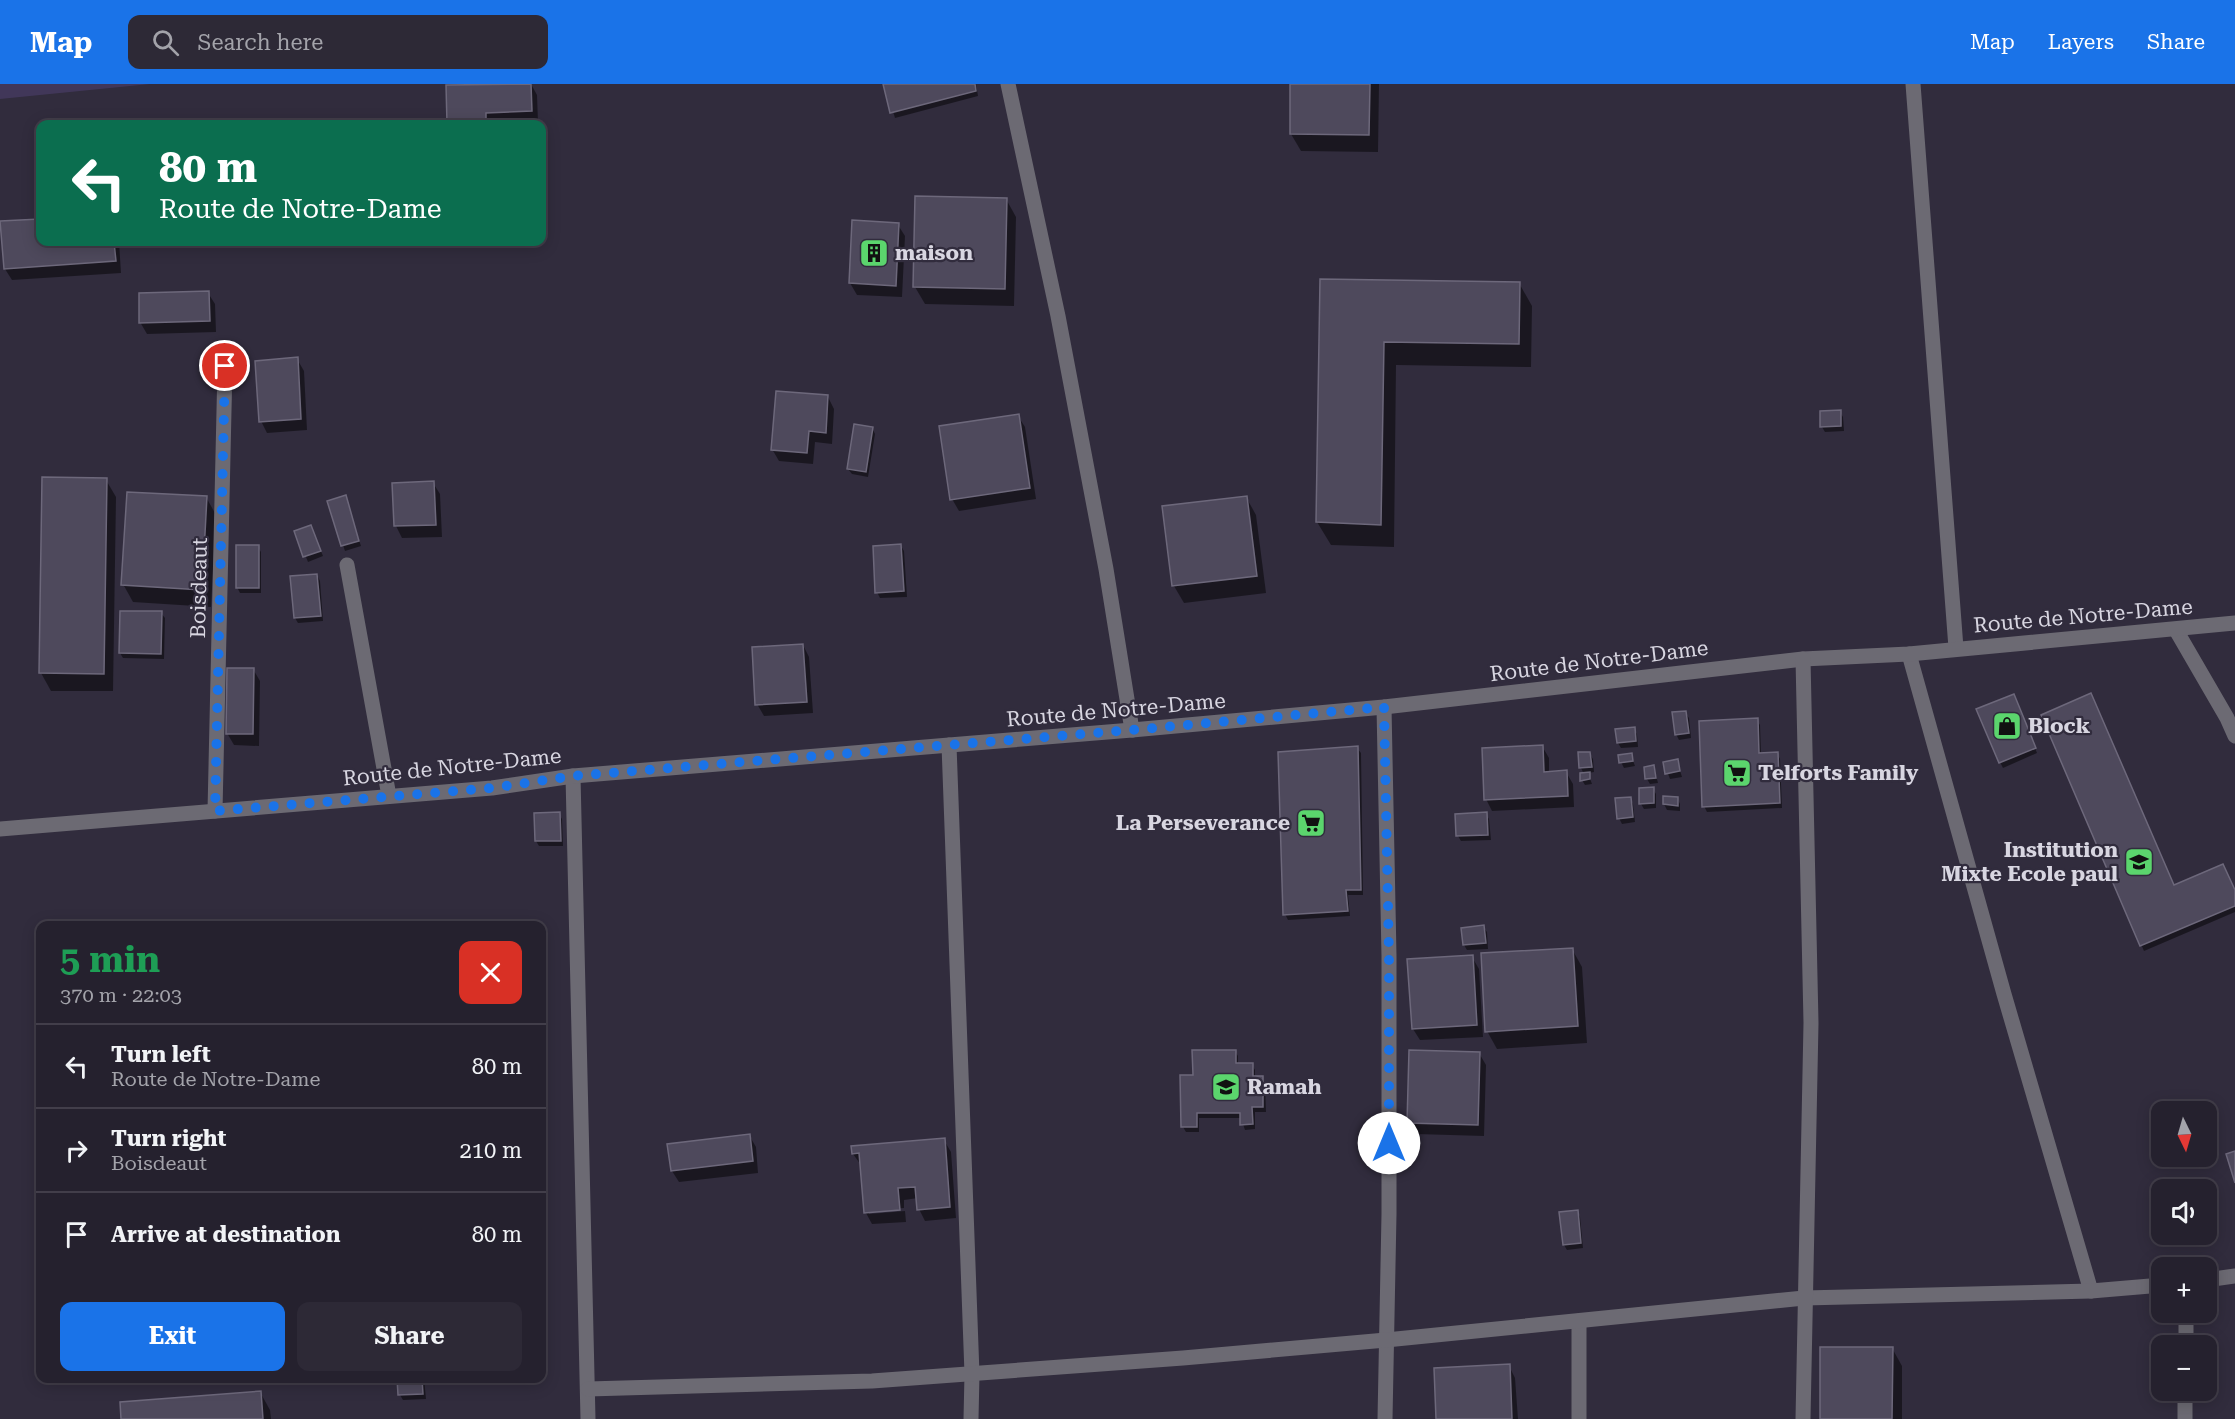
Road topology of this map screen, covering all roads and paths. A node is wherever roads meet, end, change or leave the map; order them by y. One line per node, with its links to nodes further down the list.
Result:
1 (1008, 84): 11 (street)
2 (1913, 84): 7 (street)
3 (225, 366): 16 (street, Boisdeaut)
4 (347, 566): 15 (street)
5 (2235, 623): 6 (street, Route de Notre-Dame)
6 (2176, 630): 7 (street, Route de Notre-Dame); 12 (street)
7 (1956, 648): 8 (street, Route de Notre-Dame)
8 (1909, 654): 9 (street, Route de Notre-Dame); 21 (street)
9 (1803, 659): 10 (street, Route de Notre-Dame); 22 (street)
10 (1384, 707): 11 (street, Route de Notre-Dame); 24 (street)
11 (1132, 730): 13 (street, Route de Notre-Dame)
12 (2235, 736)
13 (949, 745): 14 (street, Route de Notre-Dame); 25 (street)
14 (573, 776): 15 (street, Route de Notre-Dame); 26 (street)
15 (389, 796): 16 (street, Route de Notre-Dame)
16 (215, 811): 17 (street, Route de Notre-Dame)
17 (0, 829)
18 (2235, 1276): 19 (street)
19 (2217, 1278)
20 (2151, 1286): 21 (street)
21 (2091, 1292): 22 (street)
22 (1804, 1298): 23 (street); 32 (street)
23 (1579, 1321): 24 (street); 31 (street)
24 (1386, 1341): 25 (street); 30 (street)
25 (972, 1374): 26 (street); 29 (street)
26 (588, 1389): 28 (street)
27 (2185, 1401): 33 (street)
28 (588, 1419)
29 (971, 1419)
30 (1385, 1419)
31 (1579, 1419)
32 (1803, 1419)
33 (2185, 1419)

